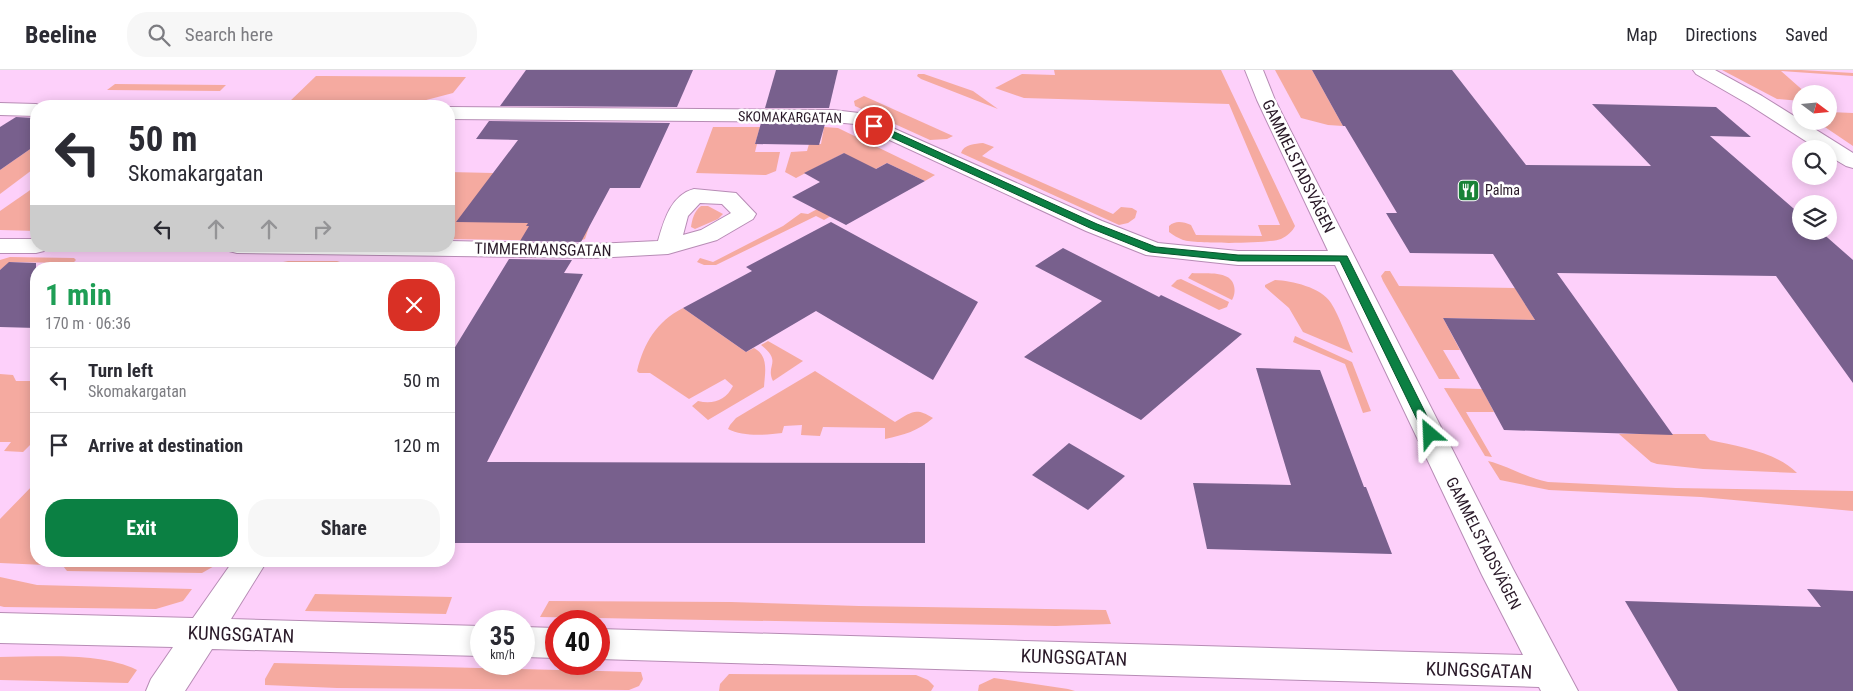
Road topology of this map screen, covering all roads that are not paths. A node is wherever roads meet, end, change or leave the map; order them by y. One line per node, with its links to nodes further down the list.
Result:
1 (1254, 70): 12 (street, GAMMELSTADSVÄGEN)
2 (1702, 70): 6 (street)
3 (0, 109): 4 (street)
4 (30, 110)
5 (455, 113): 12 (street, SKOMAKARGATAN)
6 (1853, 162)
7 (0, 246): 8 (street)
8 (30, 246)
9 (668, 247): 11 (street, TIMMERMANSGATAN)
10 (455, 248): 11 (street, TIMMERMANSGATAN)
11 (462, 248): 13 (street)
12 (1344, 258): 19 (street, GAMMELSTADSVÄGEN)
13 (453, 262)
14 (246, 567): 16 (street)
15 (0, 628): 16 (street, KUNGSGATAN)
16 (203, 633): 17 (street, KUNGSGATAN); 20 (street)
17 (470, 641)
18 (610, 644): 19 (street, KUNGSGATAN)
19 (1555, 681)
20 (164, 691)

